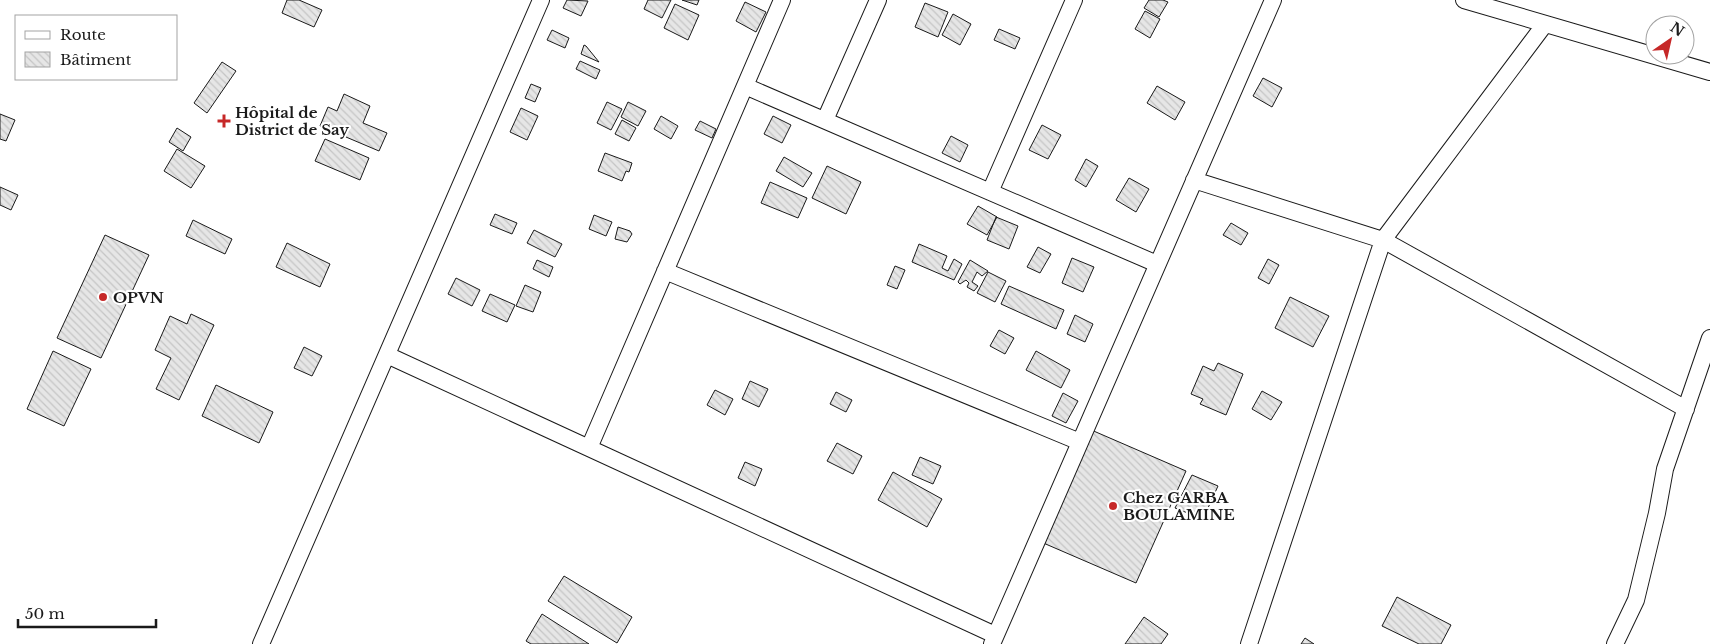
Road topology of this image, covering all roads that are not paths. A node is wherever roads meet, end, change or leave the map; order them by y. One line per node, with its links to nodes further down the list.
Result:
1 (541, 0): 17 (street)
2 (782, 0): 9 (street)
3 (878, 0): 10 (street)
4 (1074, 0): 12 (street)
5 (1273, 0): 11 (street)
6 (1464, 0): 7 (street)
7 (1545, 24): 8 (street); 13 (street)
8 (1710, 72)
9 (745, 86): 10 (street); 15 (street)
10 (825, 120): 12 (street)
11 (1194, 180): 13 (street); 14 (street)
12 (990, 192): 14 (street)
13 (1383, 240): 18 (street); 23 (street)
14 (1157, 264): 19 (street)
15 (665, 271): 19 (street); 20 (street)
16 (1710, 338): 18 (street)
17 (387, 355): 20 (street); 22 (street)
18 (1686, 409): 24 (street)
19 (1080, 442): 21 (street)
20 (589, 448): 21 (street)
21 (994, 639)
22 (261, 644)
23 (1249, 644)
24 (1615, 644)

